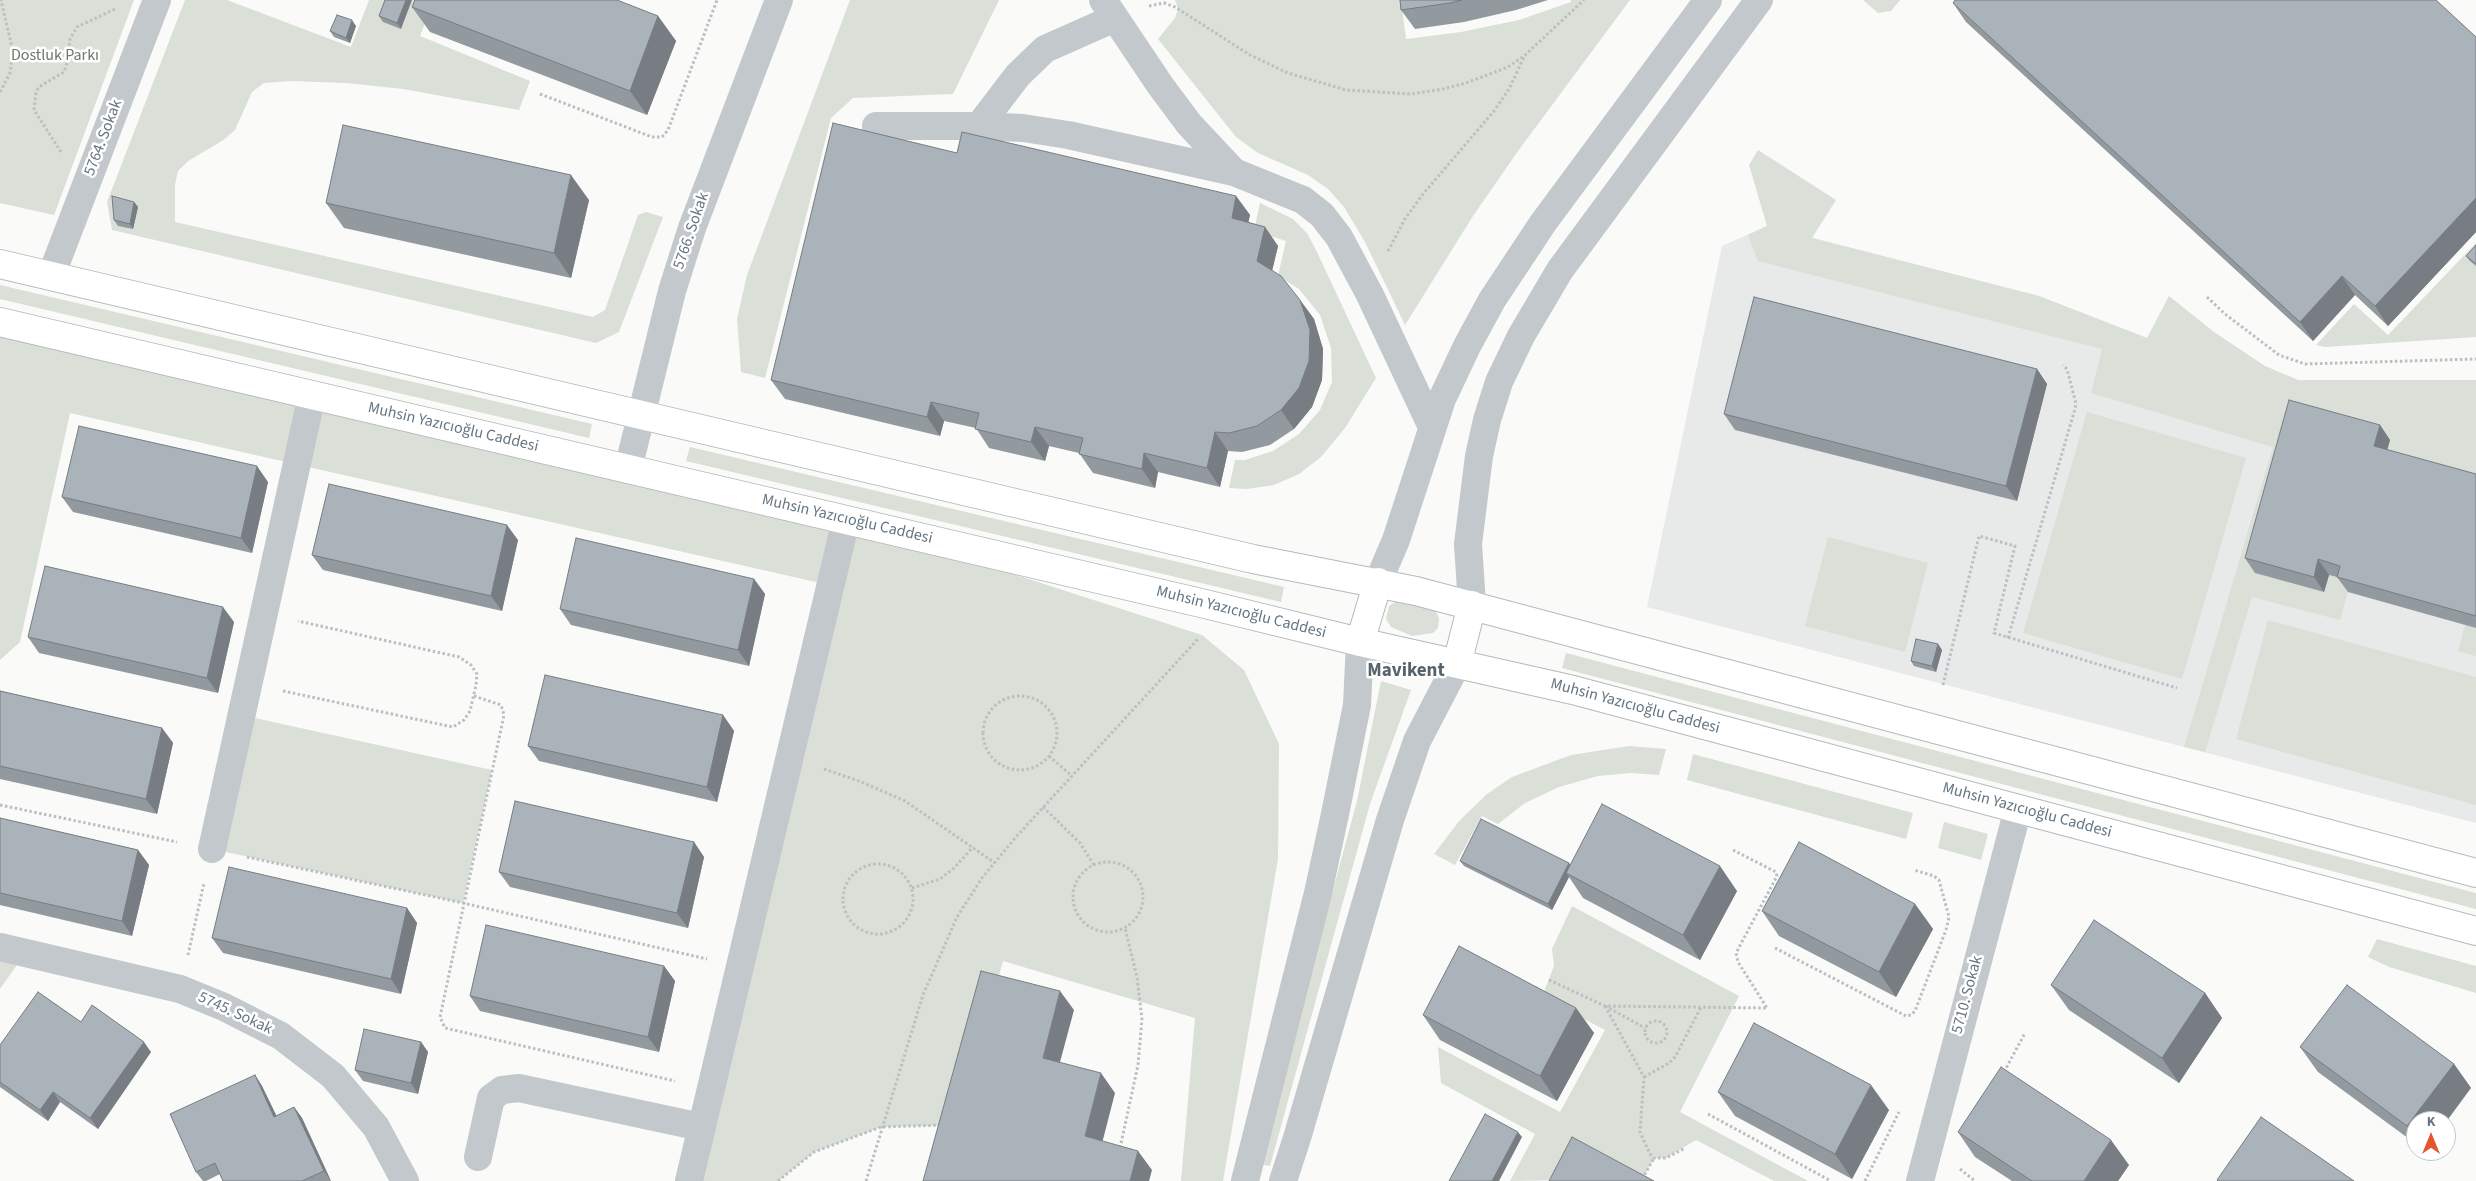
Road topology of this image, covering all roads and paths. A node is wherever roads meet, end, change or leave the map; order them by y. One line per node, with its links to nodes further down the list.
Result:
1 (1, 0): 11 (path)
2 (157, 0): 18 (street, 5764. Sokak)
3 (717, 0): 12 (path)
4 (779, 0): 25 (street, 5766. Sokak)
5 (1584, 0): 10 (path)
6 (1708, 0): 26 (street)
7 (1760, 0): 30 (street)
8 (120, 7): 15 (path)
9 (1109, 9): 10 (path); 14 (street); 16 (street)
10 (1524, 56): 19 (path)
11 (0, 92)
12 (540, 94)
13 (876, 126): 14 (street)
14 (979, 126): 16 (street)
15 (62, 156)
16 (1234, 172): 19 (street)
17 (0, 264): 18 (main road)
18 (51, 276): 25 (main road)
19 (1370, 296): 26 (street)
20 (2206, 297): 22 (path)
21 (0, 322): 24 (main road, Muhsin Yazıcıoğlu Caddesi)
22 (2476, 359)
23 (2063, 364): 33 (path)
24 (312, 395): 27 (main road, Muhsin Yazıcıoğlu Caddesi); 31 (street)
25 (641, 415): 27 (street, 5766. Sokak); 29 (main road)
26 (1432, 428): 29 (street)
27 (628, 468): 28 (main road, Muhsin Yazıcıoğlu Caddesi)
28 (846, 520): 34 (main road, Muhsin Yazıcıoğlu Caddesi); 41 (street)
29 (1378, 582): 30 (main road); 34 (main road)
30 (1472, 605): 35 (main road); 52 (main road)
31 (264, 613): 36 (street); 39 (path)
32 (1202, 635): 42 (path)
33 (2008, 638): 37 (path); 38 (path)
34 (1360, 642): 35 (main road, Muhsin Yazıcıoğlu Caddesi); 84 (street)
35 (1457, 664): 45 (main road, Muhsin Yazıcıoğlu Caddesi); 85 (street)
36 (248, 683): 39 (path); 47 (street)
37 (1943, 685)
38 (2177, 688)
39 (474, 696): 54 (path)
40 (1049, 756): 40 (path); 42 (path)
41 (788, 760): 46 (path); 59 (street)
42 (1072, 776): 44 (path)
43 (0, 805): 47 (path)
44 (1043, 807): 49 (path); 50 (path)
45 (2018, 809): 56 (main road, Muhsin Yazıcıoğlu Caddesi); 88 (street, 5710. Sokak)
46 (972, 847): 49 (path); 53 (path)
47 (212, 849): 54 (path); 61 (path)
48 (1734, 850): 63 (path)
49 (995, 863): 73 (path)
50 (1094, 865): 55 (path); 55 (path)
51 (1914, 870): 58 (path)
52 (2476, 873)
53 (912, 888): 53 (path)
54 (463, 903): 59 (path); 68 (path)
55 (1125, 928): 75 (path)
56 (2476, 931)
57 (0, 947): 61 (street, 5745. Sokak)
58 (1775, 948)
59 (739, 967): 68 (street)
60 (1549, 980): 62 (path)
61 (180, 989): 80 (street, 5745. Sokak)
62 (1605, 1006): 63 (path); 64 (path); 67 (path)
63 (1701, 1007): 67 (path)
64 (1646, 1028): 64 (path)
65 (2025, 1033): 66 (path)
66 (2002, 1076)
67 (1644, 1078): 77 (path)
68 (710, 1089): 72 (street)
69 (1901, 1107): 87 (path)
70 (1708, 1114): 86 (path)
71 (950, 1125): 73 (path)
72 (702, 1127): 76 (street); 81 (street)
73 (881, 1127): 82 (path); 83 (path)
74 (1685, 1148): 77 (path)
75 (1119, 1152)
76 (478, 1157)
77 (1654, 1158): 79 (path)
78 (1958, 1163): 89 (path)
79 (1642, 1179)
80 (405, 1181)
81 (689, 1181)
82 (778, 1181)
83 (866, 1181)
84 (1245, 1181)
85 (1283, 1181)
86 (1831, 1181)
87 (1865, 1181)
88 (1920, 1181)
89 (1975, 1181)

